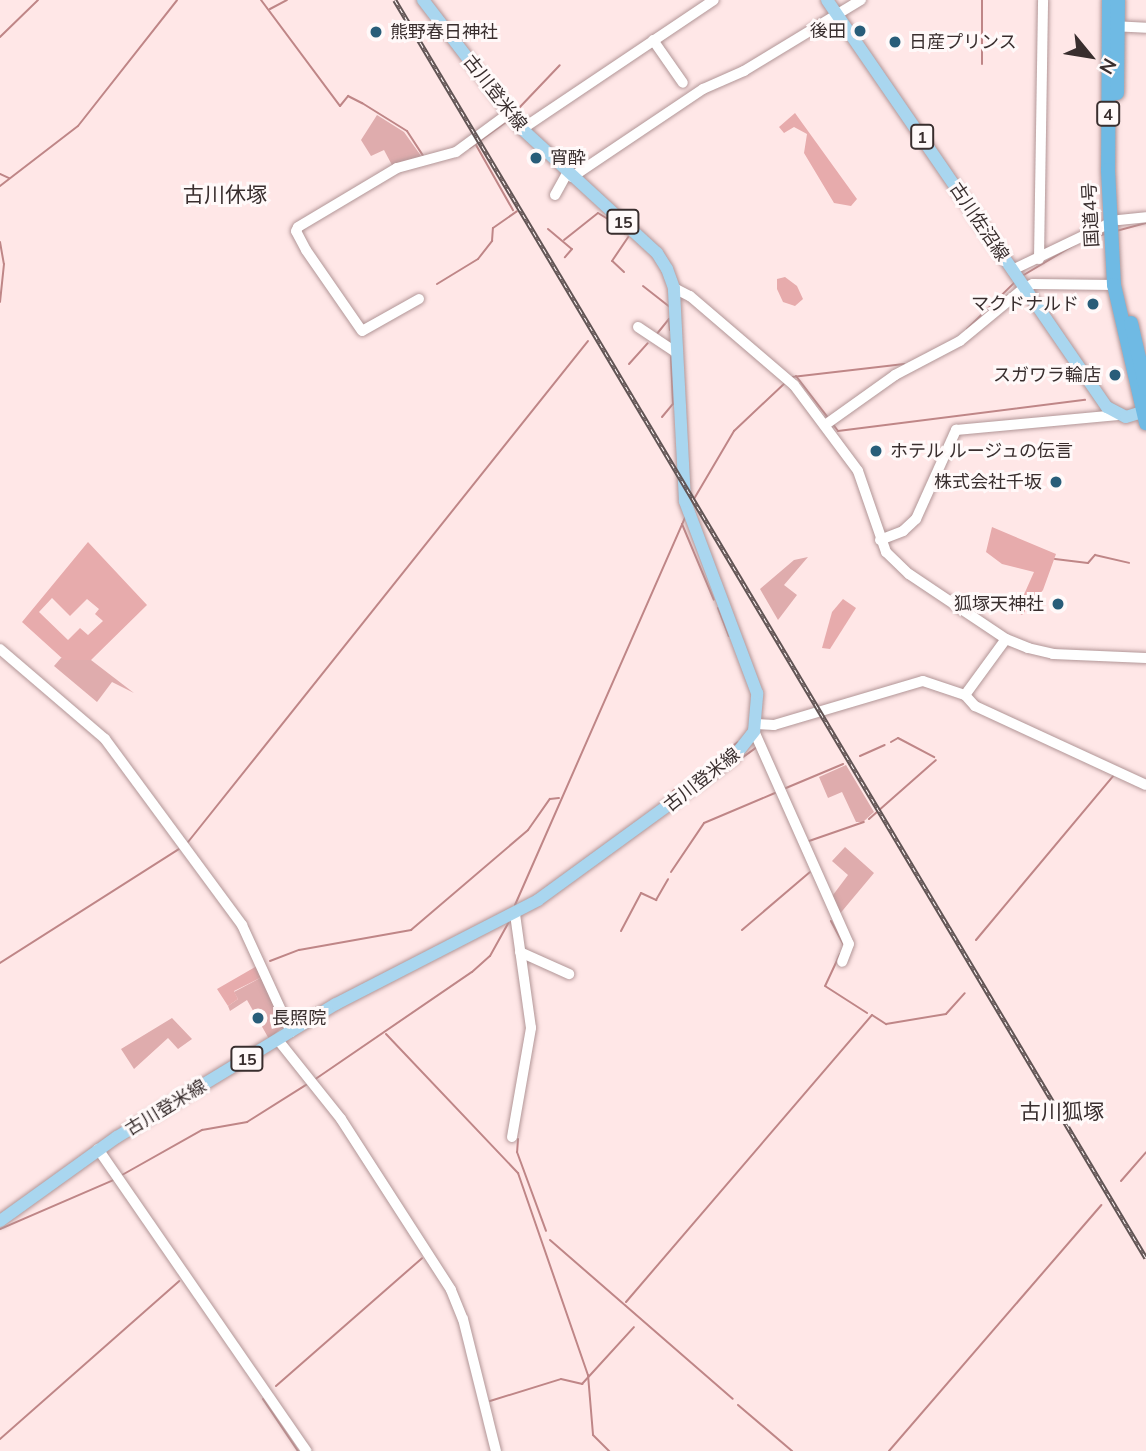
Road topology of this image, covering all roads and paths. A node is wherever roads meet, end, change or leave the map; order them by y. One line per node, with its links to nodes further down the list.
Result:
1 (423, 0): 13 (main road, 古川登米線 / 15)
2 (827, 0): 8 (main road, 古川佐沼線 / 1)
3 (861, 0): 8 (street)
4 (1043, 0): 19 (street)
5 (1109, 0): 9 (highway, 国道4号 / 4)
6 (1118, 0): 9 (highway, 国道4号 / 4)
7 (707, 2): 11 (street)
8 (837, 13): 15 (street); 20 (main road, 古川佐沼線 / 1)
9 (1113, 26): 10 (street); 18 (highway, 国道4号 / 4)
10 (1146, 28)
11 (653, 40): 12 (street); 14 (street)
12 (682, 83)
13 (509, 113): 14 (main road, 古川登米線 / 15); 23 (street)
14 (522, 129): 15 (main road, 古川登米線 / 15)
15 (570, 175): 16 (street); 22 (main road, 古川登米線 / 15)
16 (555, 195)
17 (1146, 217): 18 (street)
18 (1114, 228): 19 (street); 21 (highway, 国道4号 / 4); 26 (highway, 国道4号 / 4)
19 (1039, 260): 20 (street)
20 (1018, 279): 21 (street); 27 (main road, 古川佐沼線 / 1); 29 (street)
21 (1114, 285): 28 (highway, 国道4号 / 4)
22 (674, 288): 25 (main road, 古川登米線 / 15); 29 (street)
23 (419, 299)
24 (638, 327): 25 (street)
25 (677, 352): 35 (main road, 古川登米線 / 15)
26 (1146, 388)
27 (1118, 415): 28 (main road); 30 (street)
28 (1145, 416)
29 (829, 423): 30 (street)
30 (880, 540): 31 (street)
31 (1006, 639): 33 (street); 34 (street)
32 (0, 649): 41 (street)
33 (1146, 657)
34 (965, 695): 35 (street); 36 (street)
35 (755, 728): 37 (main road, 古川登米線 / 15); 39 (street)
36 (1146, 785)
37 (511, 916): 38 (street); 41 (main road, 古川登米線 / 15)
38 (520, 951): 40 (street); 43 (street)
39 (842, 962)
40 (569, 974)
41 (292, 1032): 42 (main road, 古川登米線 / 15)
42 (278, 1040): 44 (main road, 古川登米線 / 15); 47 (street)
43 (512, 1137)
44 (98, 1149): 45 (main road, 古川登米線 / 15); 46 (street)
45 (0, 1221)
46 (306, 1451)
47 (496, 1451)

